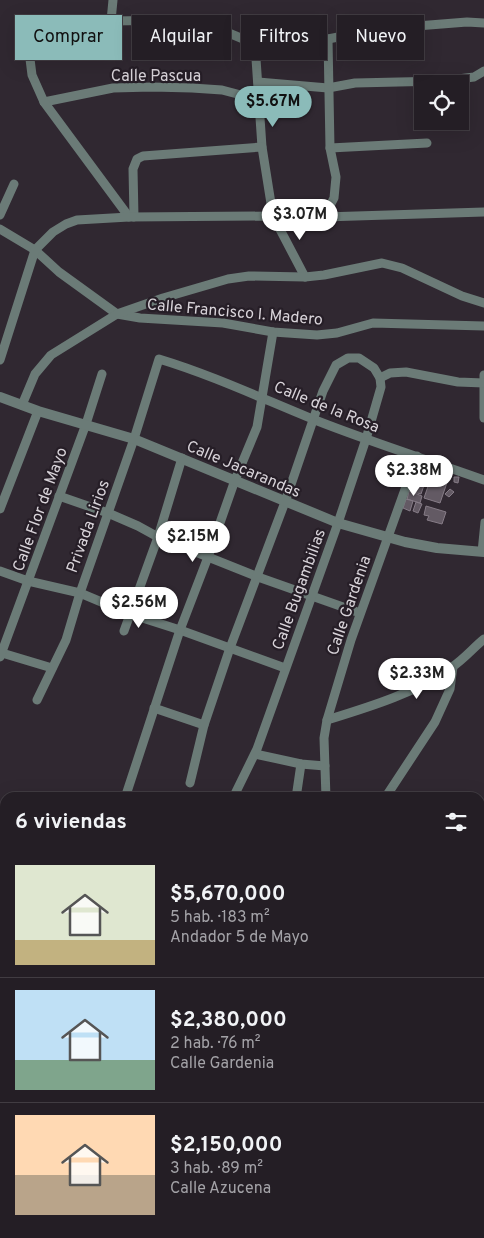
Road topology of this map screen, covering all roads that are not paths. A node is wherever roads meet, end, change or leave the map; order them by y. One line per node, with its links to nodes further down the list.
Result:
1 (113, 0): 2 (street)
2 (112, 15)
3 (122, 21): 5 (street)
4 (484, 23): 6 (street)
5 (241, 38)
6 (328, 39): 11 (street)
7 (30, 60): 12 (street)
8 (256, 60): 10 (street)
9 (484, 72): 11 (street)
10 (258, 82): 11 (street); 13 (street)
11 (328, 88): 16 (street)
12 (44, 102): 13 (street, Calle Pascua); 21 (street)
13 (261, 114): 15 (street)
14 (427, 143): 16 (street)
15 (262, 147): 20 (street); 21 (street)
16 (330, 148): 22 (street)
17 (14, 184): 19 (street)
18 (484, 212): 22 (street)
19 (0, 215)
20 (273, 216): 21 (street); 22 (street); 25 (street)
21 (131, 217): 24 (street)
22 (324, 217)
23 (0, 230): 24 (street, Calle Francisco I. Madero)
24 (35, 250): 27 (street, Calle Francisco I. Madero); 31 (street)
25 (305, 277): 26 (street); 27 (street)
26 (484, 303)
27 (116, 314): 29 (street, Calle Francisco I. Madero); 38 (street)
28 (484, 326): 29 (street, Calle Francisco I. Madero)
29 (273, 332): 36 (street)
30 (159, 359): 36 (street, Calle de la Rosa); 43 (street, Privada Lirios)
31 (0, 360)
32 (102, 374): 42 (street, Calle Flor de Mayo)
33 (484, 375): 35 (street)
34 (380, 382): 35 (street); 41 (street); 44 (street, Calle Bugambilias)
35 (484, 383): 40 (street)
36 (261, 396): 41 (street, Calle de la Rosa); 47 (street)
37 (0, 397): 38 (street, Calle Jacarandas)
38 (22, 405): 39 (street, Calle Jacarandas)
39 (38, 411): 42 (street, Calle Jacarandas); 51 (street)
40 (484, 418)
41 (313, 419): 44 (street, Calle de la Rosa); 50 (street)
42 (86, 424): 43 (street, Calle Jacarandas); 49 (street, Calle Flor de Mayo)
43 (134, 439): 46 (street, Calle Jacarandas); 52 (street, Privada Lirios)
44 (366, 439): 45 (street, Calle de la Rosa); 53 (street, Calle Bugambilias)
45 (417, 456): 48 (street, Calle de la Rosa); 56 (street, Calle Gardenia)
46 (182, 458): 47 (street, Calle Jacarandas); 55 (street)
47 (235, 480): 50 (street, Calle Jacarandas); 58 (street)
48 (484, 480)
49 (59, 496): 52 (street); 61 (street, Calle Flor de Mayo)
50 (285, 502): 53 (street, Calle Jacarandas); 60 (street)
51 (0, 509)
52 (108, 513): 55 (street); 62 (street, Privada Lirios)
53 (338, 522): 56 (street, Calle Jacarandas); 63 (street, Calle Bugambilias)
54 (484, 522): 57 (street)
55 (158, 537): 58 (street); 65 (street)
56 (387, 538): 57 (street, Calle Jacarandas); 64 (street, Calle Gardenia)
57 (482, 552)
58 (208, 557): 60 (street); 66 (street)
59 (0, 571): 61 (street)
60 (258, 577): 63 (street); 69 (street)
61 (28, 581): 62 (street); 70 (street, Calle Flor de Mayo)
62 (80, 593): 65 (street); 72 (street, Privada Lirios)
63 (311, 595): 64 (street); 73 (street, Calle Bugambilias)
64 (360, 613): 76 (street, Calle Gardenia)
65 (130, 614): 66 (street); 67 (street)
66 (180, 630): 69 (street); 75 (street)
67 (124, 631)
68 (484, 639): 71 (street)
69 (230, 648): 73 (street); 77 (street)
70 (1, 655): 72 (street)
71 (453, 667): 76 (street); 86 (street)
72 (52, 668): 74 (street, Privada Lirios)
73 (285, 668): 78 (street, Calle Bugambilias)
74 (37, 700)
75 (154, 708): 77 (street); 82 (street)
76 (327, 720): 80 (street, Calle Gardenia)
77 (204, 725): 81 (street)
78 (255, 754): 79 (street); 83 (street, Calle Bugambilias)
79 (301, 764): 80 (street); 84 (street)
80 (326, 766): 85 (street, Calle Gardenia)
81 (190, 783)
82 (127, 792)
83 (236, 792)
84 (297, 792)
85 (326, 792)
86 (390, 792)

